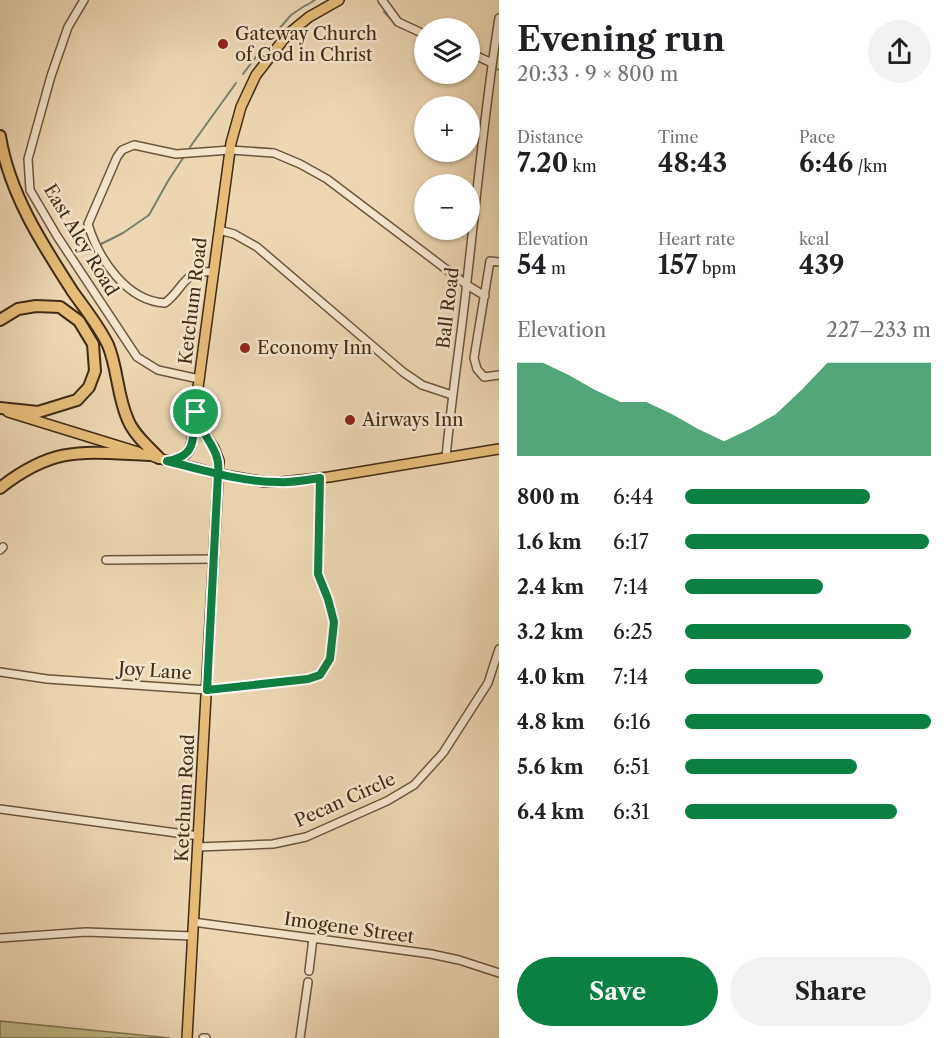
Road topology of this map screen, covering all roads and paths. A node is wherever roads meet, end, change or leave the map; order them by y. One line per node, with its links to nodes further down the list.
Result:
1 (84, 0): 17 (street, East Alcy Road)
2 (339, 0): 9 (main road, Ketchum Road)
3 (382, 0): 5 (street)
4 (499, 18): 7 (street, Ball Road)
5 (414, 29)
6 (480, 59): 7 (street)
7 (491, 66): 13 (street, Ball Road)
8 (0, 136): 22 (highway)
9 (230, 150): 10 (main road, Ketchum Road); 12 (street); 13 (street)
10 (219, 230): 12 (main road, Ketchum Road); 18 (street)
11 (499, 262): 14 (street)
12 (213, 272): 17 (main road, Ketchum Road)
13 (467, 285): 14 (street); 18 (street, Ball Road)
14 (484, 296): 16 (street)
15 (0, 320): 19 (highway)
16 (499, 375)
17 (199, 379): 20 (main road, Ketchum Road)
18 (452, 395): 23 (street, Ball Road)
19 (0, 409): 22 (main road)
20 (196, 412): 22 (main road); 24 (main road, Ketchum Road)
21 (499, 448): 23 (main road)
22 (159, 458): 24 (main road); 26 (highway)
23 (446, 458): 25 (main road)
24 (218, 474): 25 (main road); 27 (main road, Ketchum Road)
25 (320, 478): 31 (street, Joy Lane)
26 (0, 488)
27 (214, 559): 28 (street); 31 (main road, Ketchum Road)
28 (106, 560)
29 (499, 649): 34 (street, Pecan Circle)
30 (0, 672): 31 (street, Joy Lane)
31 (207, 690): 33 (main road, Ketchum Road)
32 (0, 809): 33 (street)
33 (199, 836): 34 (main road, Ketchum Road)
34 (198, 847): 35 (main road, Ketchum Road)
35 (193, 922): 36 (main road, Ketchum Road); 38 (street, Imogene Street)
36 (193, 936): 37 (street); 42 (main road, Ketchum Road)
37 (0, 938)
38 (313, 939): 39 (street); 40 (street, Imogene Street)
39 (309, 971)
40 (499, 973)
41 (308, 982): 43 (street)
42 (187, 1038)
43 (300, 1038)

